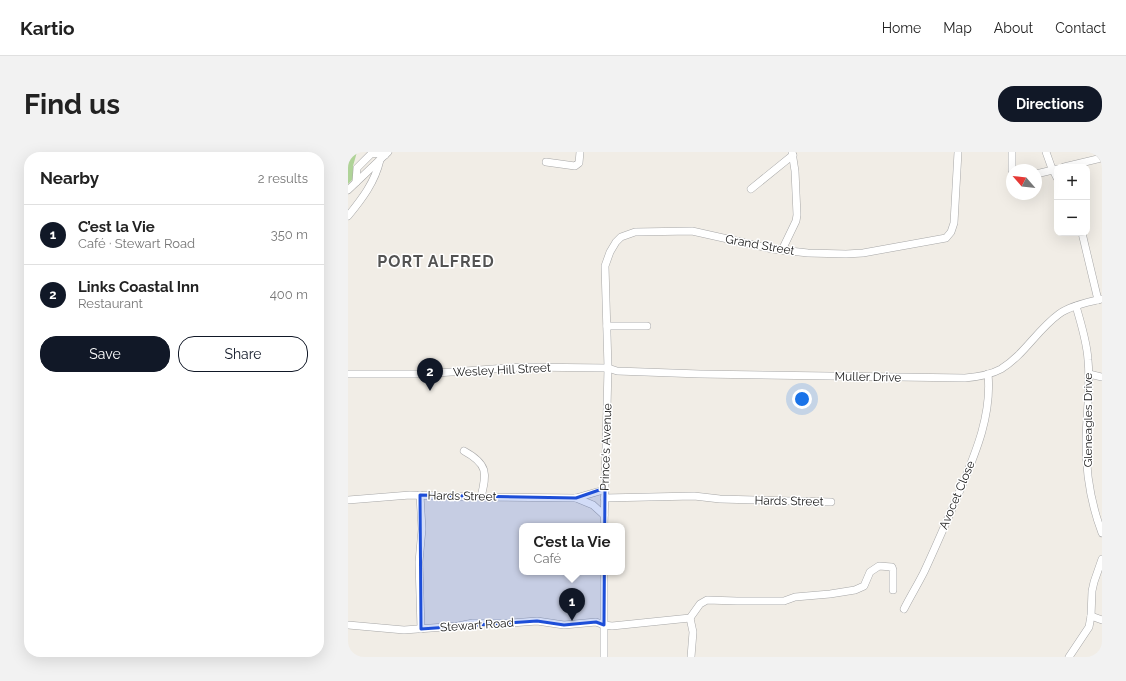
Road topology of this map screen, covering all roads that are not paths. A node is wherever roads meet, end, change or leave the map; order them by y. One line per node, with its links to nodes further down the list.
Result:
1 (580, 152): 8 (street)
2 (958, 152): 19 (street, Grand Street)
3 (1012, 152): 9 (street)
4 (1046, 152): 11 (street)
5 (792, 153): 15 (street); 19 (street)
6 (384, 156): 14 (street); 14 (street); 17 (street)
7 (1102, 158): 10 (street)
8 (546, 162)
9 (1012, 164)
10 (1077, 164)
11 (1054, 168)
12 (1054, 170): 13 (street)
13 (1042, 173)
14 (356, 182): 16 (street)
15 (751, 189)
16 (348, 190)
17 (348, 216)
18 (1083, 236): 20 (street)
19 (782, 250): 22 (street, Grand Street)
20 (1100, 299): 21 (street, Muller Drive)
21 (1076, 306): 26 (street, Muller Drive); 27 (street, Gleneagles Drive)
22 (607, 326): 23 (street); 24 (street, Grand Street)
23 (647, 326)
24 (608, 368): 25 (street, Wesley Hill Street); 26 (street, Muller Drive); 30 (street, Prince's Avenue)
25 (348, 374)
26 (988, 374): 43 (street, Avocet Close)
27 (1089, 374): 28 (street); 39 (street, Gleneagles Drive)
28 (1102, 377)
29 (464, 450): 32 (street)
30 (605, 488): 33 (street, Hards Street); 34 (street, Prince's Avenue)
31 (420, 495): 32 (street, Hards Street); 35 (street, Hards Street); 49 (street)
32 (481, 497): 33 (street, Hards Street)
33 (576, 498): 37 (street, Hards Street)
34 (604, 498): 36 (street, Hards Street); 37 (street, Prince's Avenue)
35 (348, 500)
36 (831, 502)
37 (604, 515): 38 (street, Prince's Avenue)
38 (604, 523)
39 (1102, 533)
40 (1102, 559): 44 (street)
41 (604, 575): 48 (street)
42 (893, 590): 45 (street)
43 (904, 609)
44 (1091, 616): 46 (street); 52 (street)
45 (690, 618): 48 (street, Stewart Road); 51 (street)
46 (1102, 620)
47 (348, 625): 49 (street, Stewart Road)
48 (604, 625): 49 (street, Stewart Road); 50 (street)
49 (421, 629)
50 (604, 657)
51 (691, 657)
52 (1069, 657)

